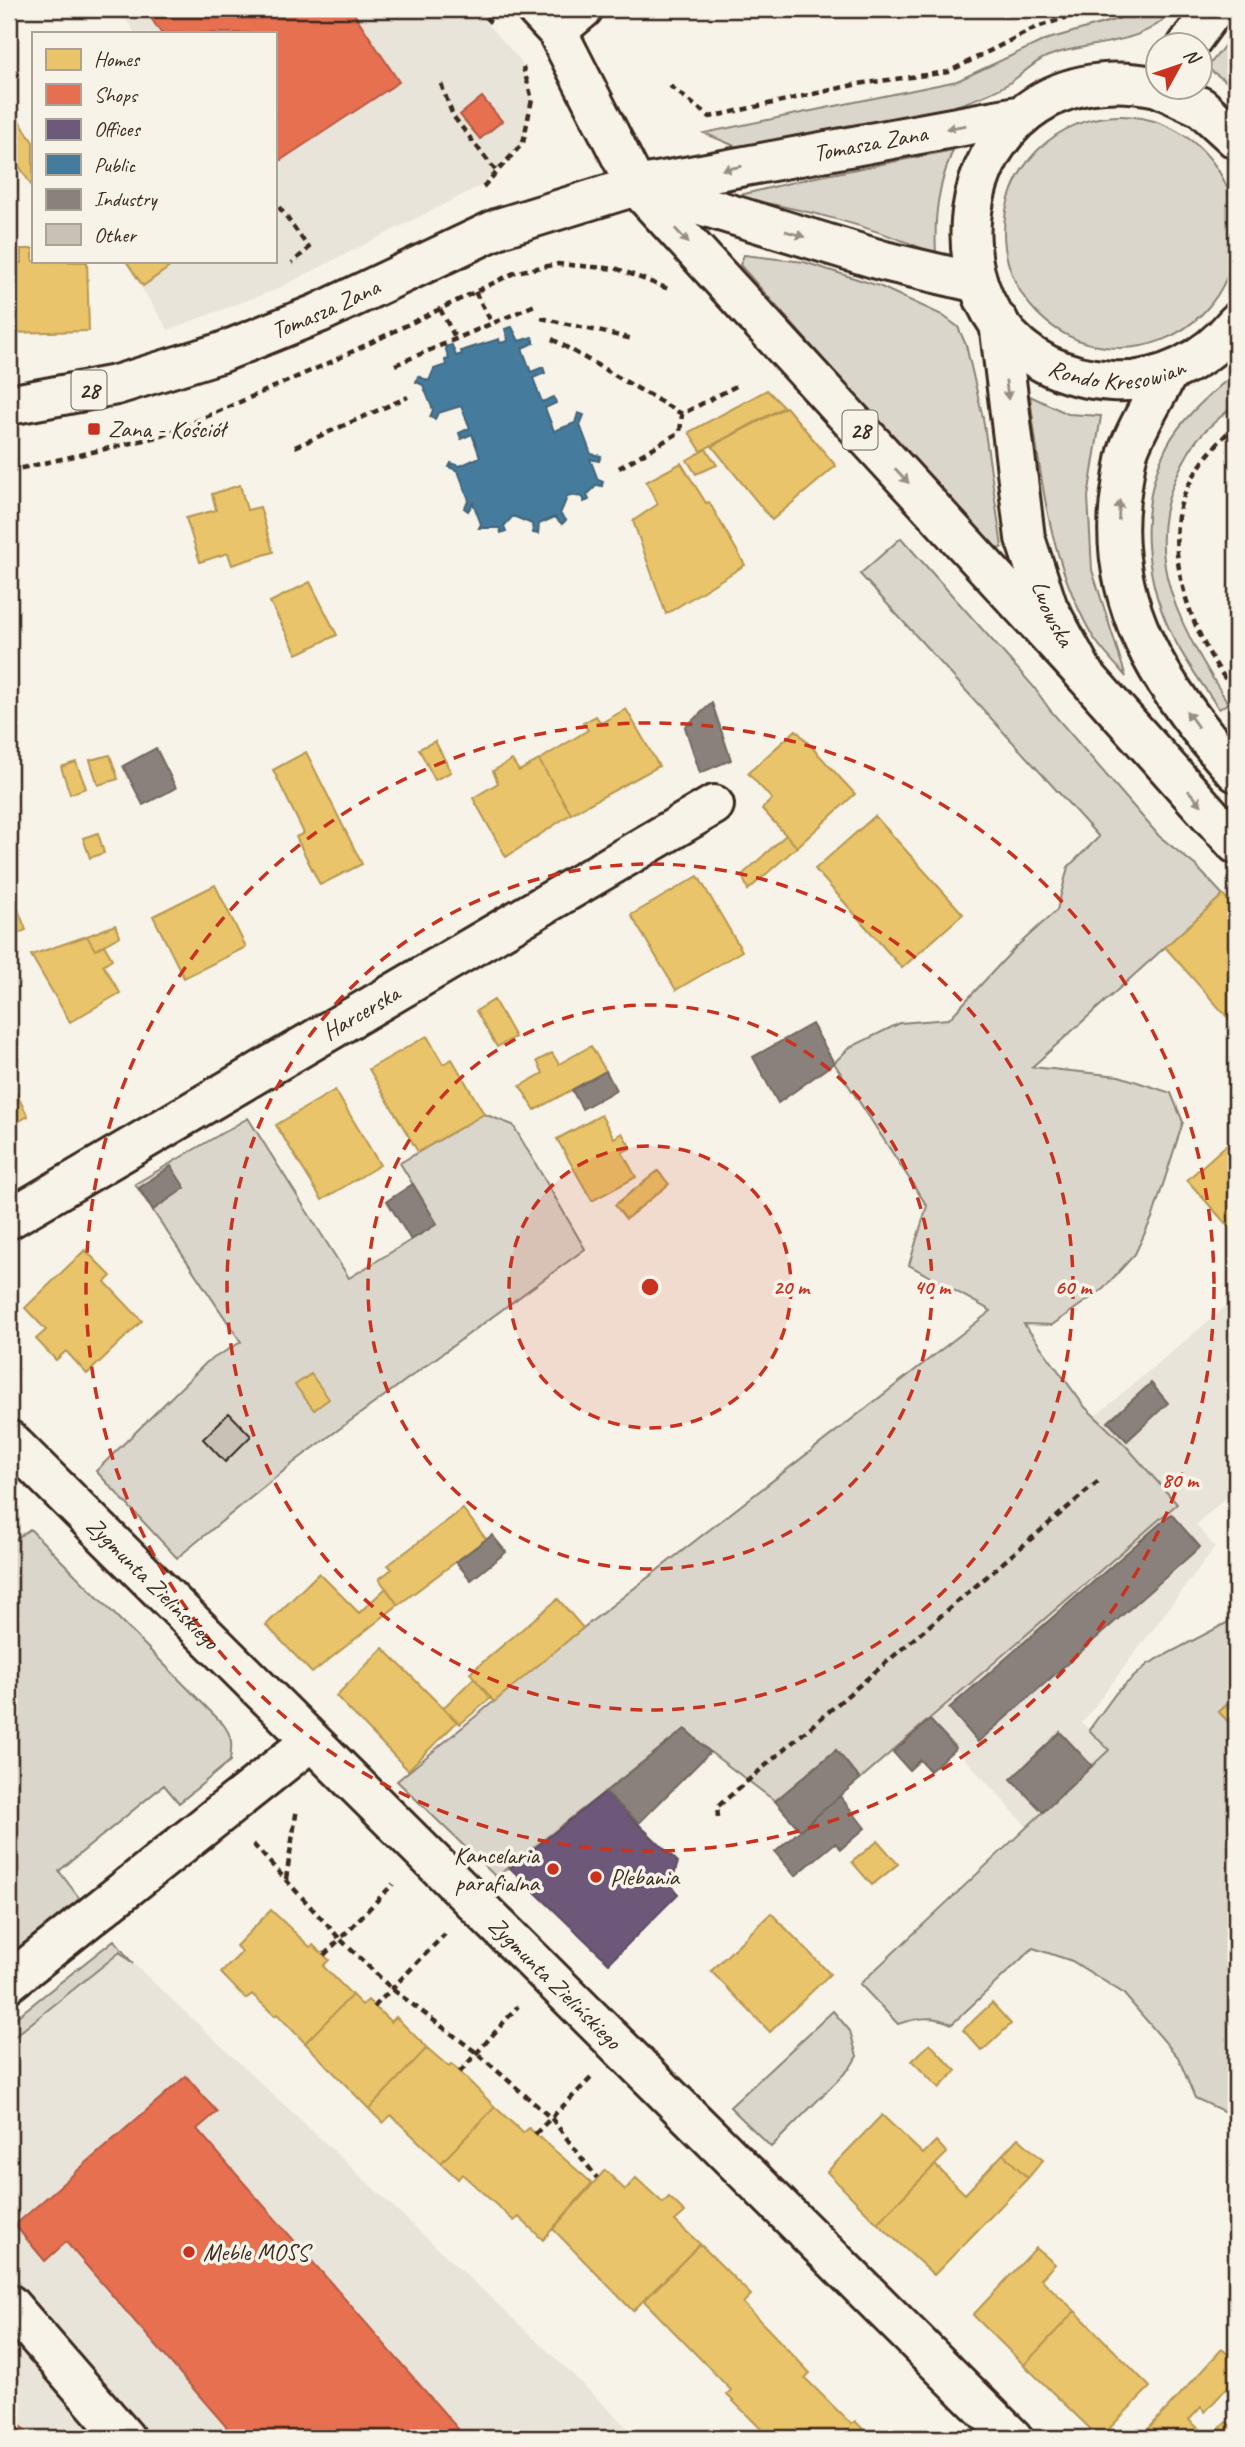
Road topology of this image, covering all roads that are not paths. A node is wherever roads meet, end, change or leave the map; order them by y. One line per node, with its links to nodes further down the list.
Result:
1 (1214, 9): 3 (main road)
2 (559, 14): 8 (main road)
3 (1197, 32)
4 (1144, 84): 6 (main road, Rondo Kresowian / 28)
5 (1190, 102): 7 (main road, Rondo Kresowian / 28)
6 (1023, 115): 8 (main road, Tomasza Zana / 28, one-way to 8); 9 (main road, Rondo Kresowian / 28)
7 (1236, 139)
8 (636, 186): 9 (main road, one-way to 9); 13 (main road, Tomasza Zana / 28); 14 (main road, 28, one-way to 14)
9 (978, 283): 10 (main road, Rondo Kresowian / 28)
10 (999, 322): 12 (main road, Rondo Kresowian / 28); 14 (main road, Lwowska / 28, one-way to 14)
11 (1236, 323): 12 (main road, Rondo Kresowian / 28)
12 (1168, 373): 15 (main road, one-way to 12)
13 (9, 405)
14 (1084, 674): 17 (main road, Lwowska / 28, one-way to 17)
15 (1236, 772)
16 (714, 805): 18 (main road, Harcerska)
17 (1236, 844)
18 (9, 1219)
19 (9, 1440): 20 (main road, Zygmunta Zielińskiego)
20 (310, 1742): 21 (main road); 24 (main road, Zygmunta Zielińskiego)
21 (9, 1982)
22 (9, 2304): 23 (main road)
23 (125, 2438)
24 (1013, 2438)

